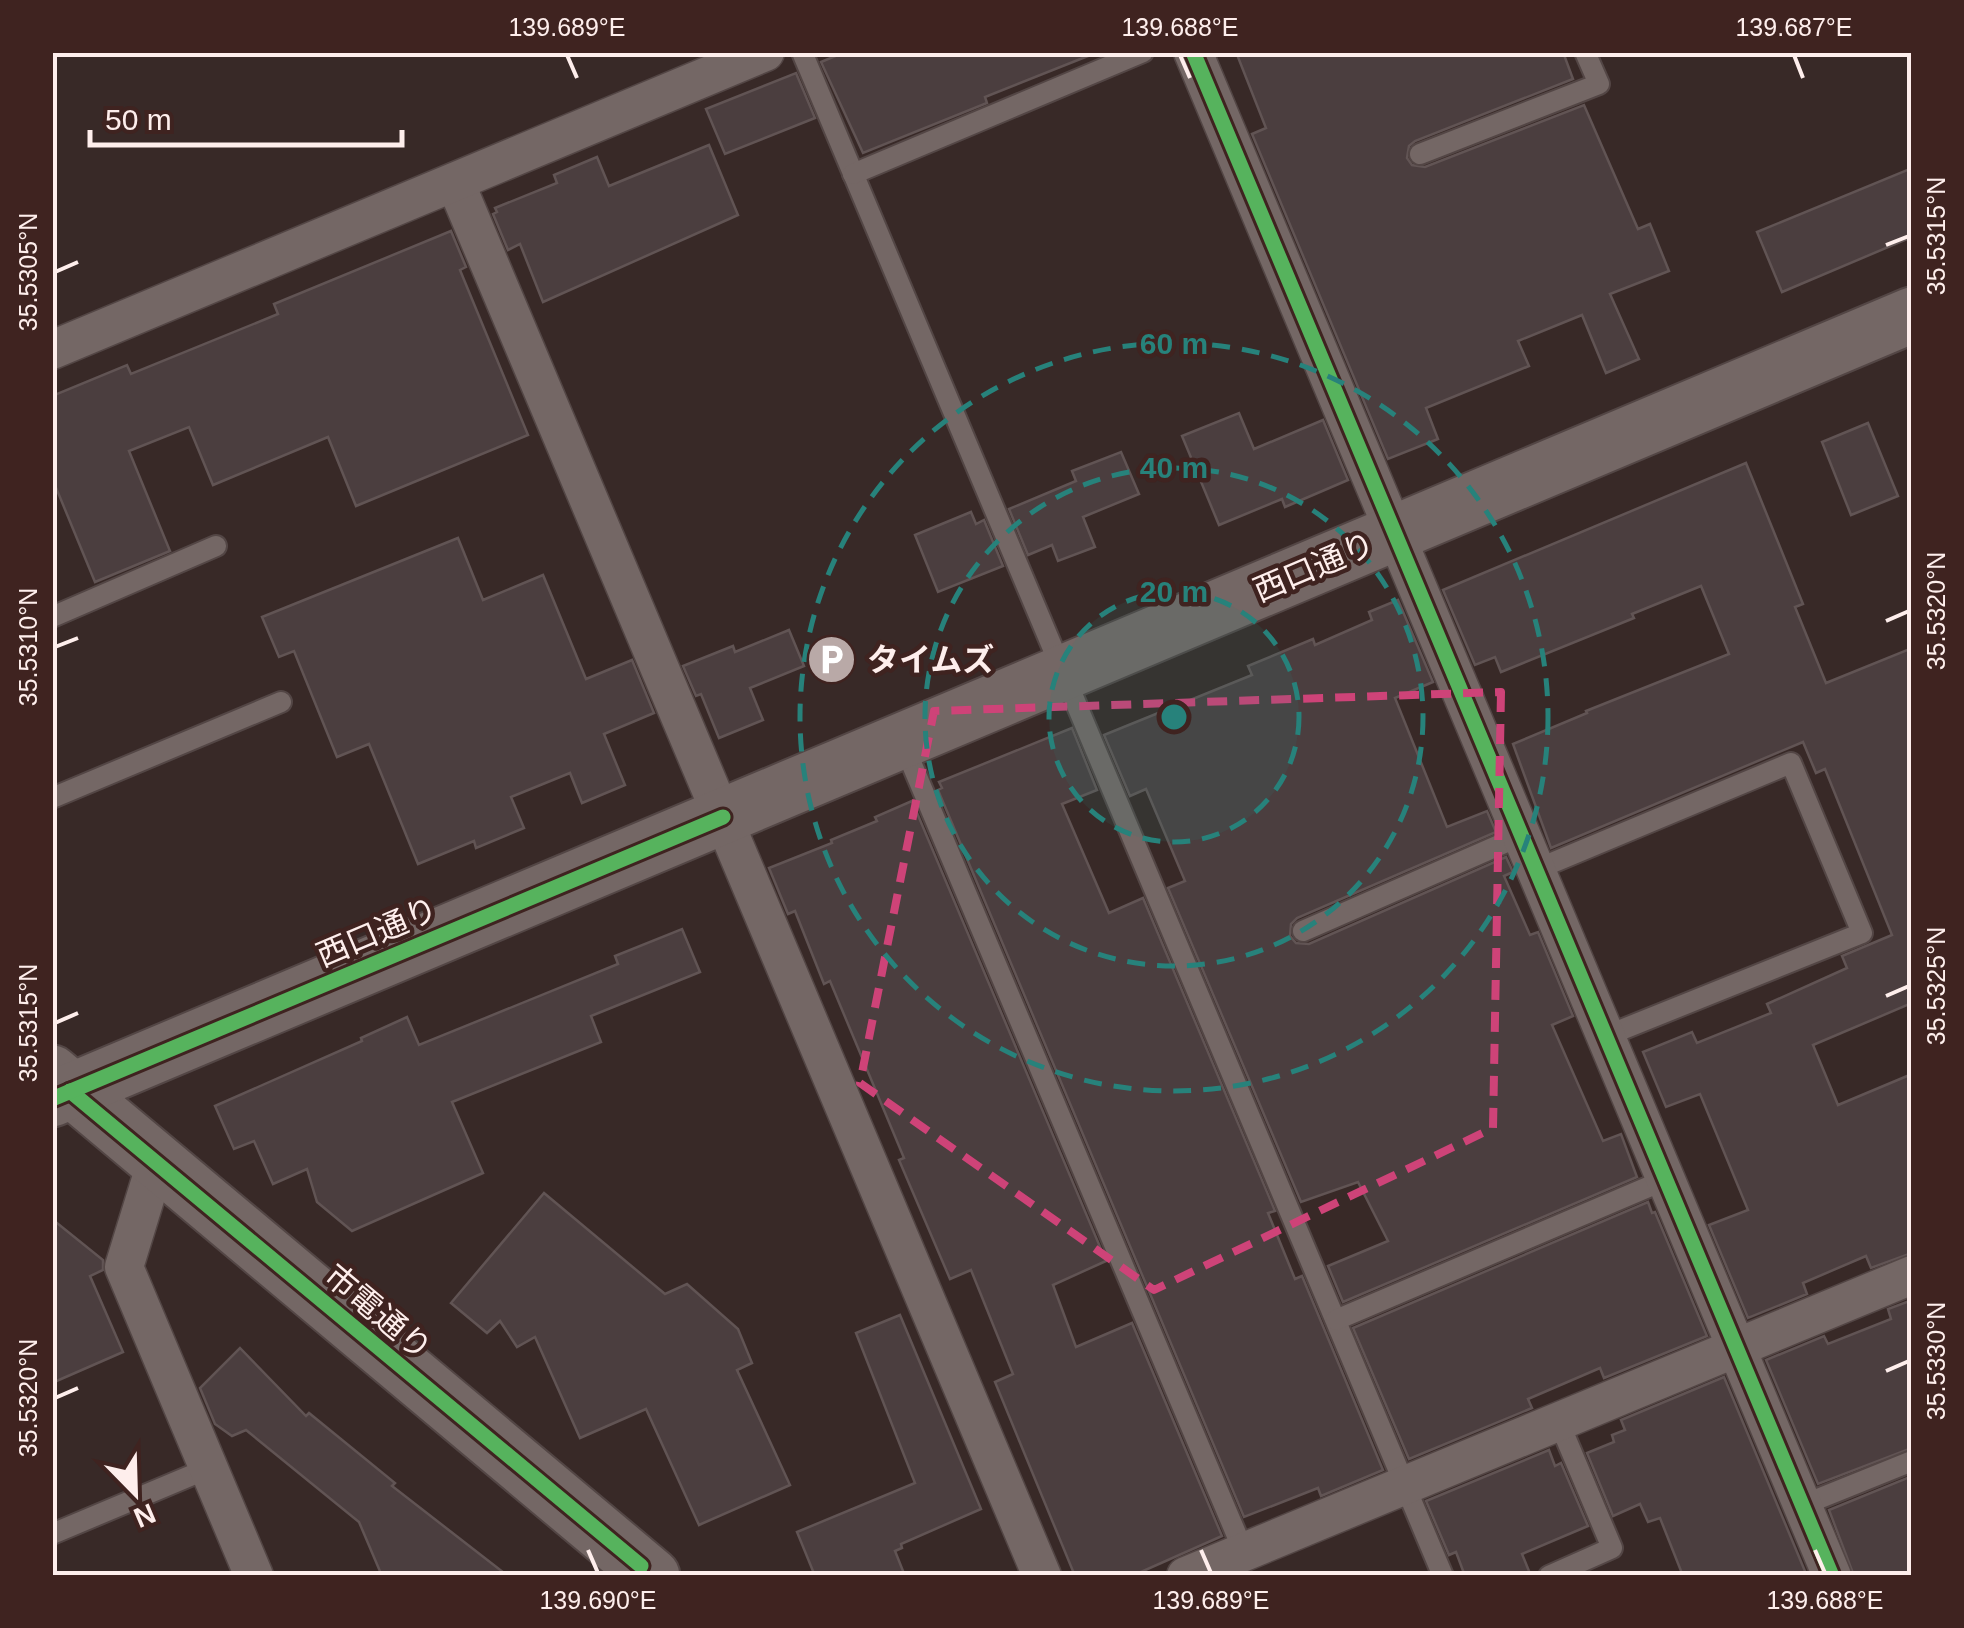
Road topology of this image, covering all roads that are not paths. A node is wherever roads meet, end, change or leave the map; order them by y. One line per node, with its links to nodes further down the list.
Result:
1 (764, 52): 8 (street)
2 (802, 52): 7 (lane)
3 (1143, 52): 7 (lane)
4 (1192, 52): 11 (street)
5 (1586, 52): 6 (lane)
6 (1420, 154)
7 (854, 174): 14 (lane)
8 (455, 182): 10 (street); 18 (street)
9 (1912, 315): 11 (main road, 西口通り)
10 (52, 350)
11 (1394, 534): 14 (main road, 西口通り); 19 (street)
12 (216, 546): 13 (lane)
13 (52, 617)
14 (1064, 672): 16 (main road, 西口通り); 26 (lane)
15 (280, 702): 17 (lane)
16 (901, 741): 18 (main road, 西口通り); 34 (lane)
17 (52, 798)
18 (722, 816): 22 (main road, 西口通り); 37 (street)
19 (1528, 853): 20 (lane); 21 (street); 21 (lane)
20 (1302, 931)
21 (1606, 1036): 24 (street)
22 (59, 1088): 23 (main road, 市電通り)
23 (156, 1164): 30 (street); 36 (main road, 市電通り)
24 (1667, 1179): 26 (lane); 27 (street)
25 (1912, 1275): 27 (street)
26 (1336, 1320): 31 (lane)
27 (1738, 1346): 28 (street); 32 (street)
28 (1558, 1420): 31 (street); 40 (lane)
29 (1912, 1461): 32 (lane)
30 (209, 1468): 33 (lane); 35 (street)
31 (1405, 1483): 34 (street); 39 (lane)
32 (1803, 1505): 41 (street)
33 (52, 1534)
34 (1243, 1550): 38 (street)
35 (254, 1576)
36 (652, 1576)
37 (1042, 1576)
38 (1186, 1576)
39 (1443, 1576)
40 (1548, 1576)
41 (1832, 1576)

